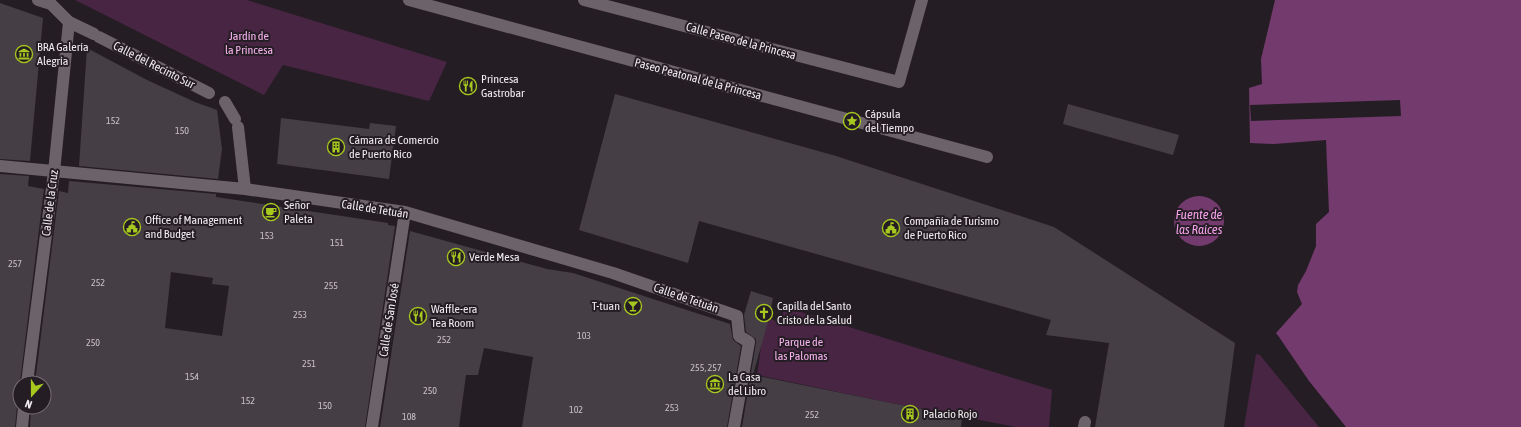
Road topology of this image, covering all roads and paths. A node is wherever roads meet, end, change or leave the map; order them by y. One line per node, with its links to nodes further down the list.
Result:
1 (38, 0): 5 (street, Calle del Recinto Sur)
2 (409, 0): 8 (street, Paseo Peatonal de la Princesa)
3 (584, 0): 4 (street, Calle Paseo de la Princesa)
4 (922, 0)
5 (69, 22): 6 (street, Calle del Recinto Sur); 10 (street, Calle de la Cruz)
6 (209, 93)
7 (225, 102): 11 (street)
8 (987, 157)
9 (0, 166): 10 (street, Calle de Tetuán)
10 (54, 172): 11 (street, Calle de Tetuán); 13 (street, Calle de la Cruz)
11 (245, 189): 12 (street, Calle de Tetuán)
12 (405, 212): 16 (street, Calle de San José); 17 (street, Calle de Tetuán)
13 (28, 375)
14 (23, 415): 15 (street)
15 (22, 427)
16 (372, 427)
17 (734, 427)

